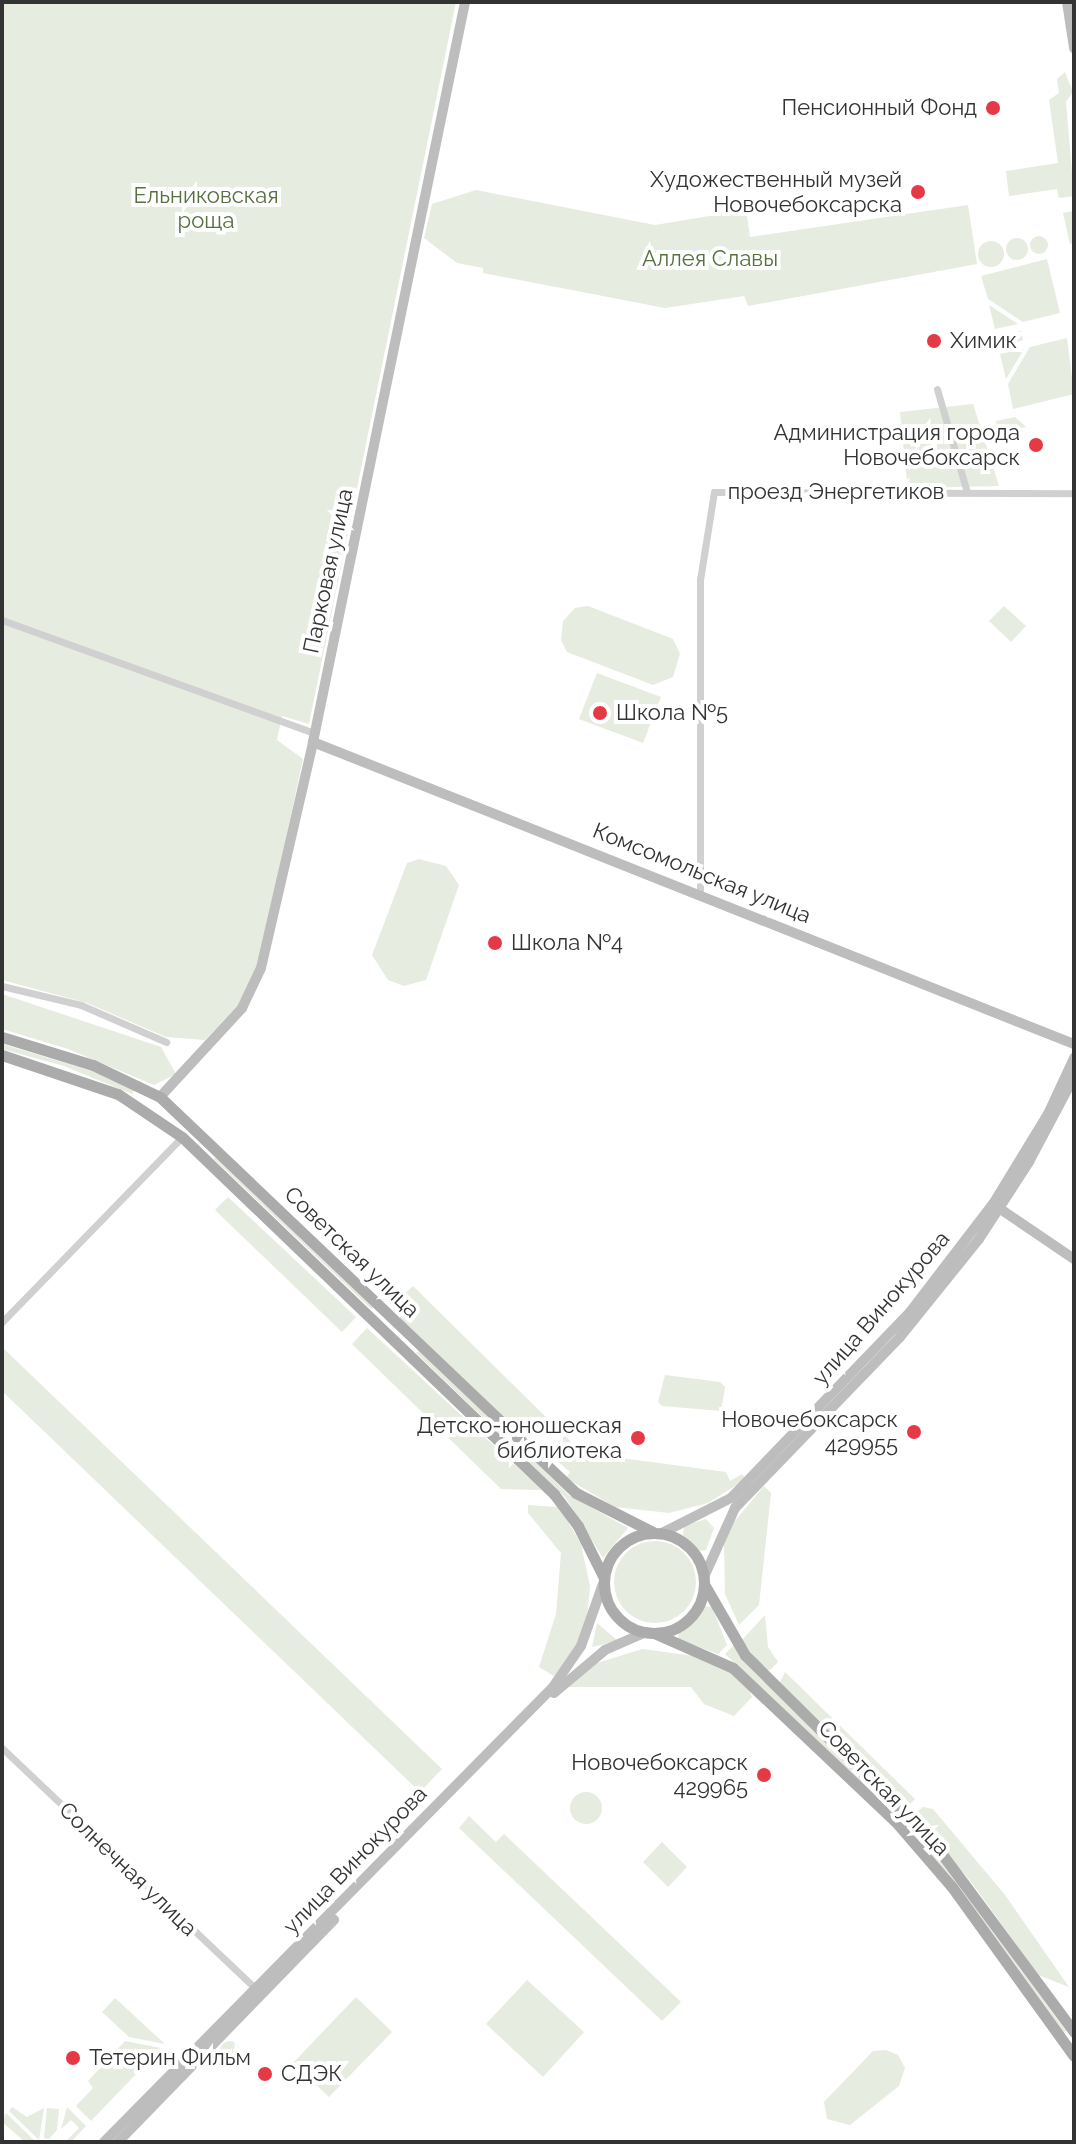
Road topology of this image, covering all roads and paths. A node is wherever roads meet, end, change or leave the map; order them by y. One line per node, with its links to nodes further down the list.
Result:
1 (465, 2): 8 (main road, Парковая улица)
2 (1067, 2): 3 (main road)
3 (1074, 48)
4 (937, 389): 5 (street)
5 (967, 492): 6 (street, проезд Энергетиков); 9 (street, проезд Энергетиков)
6 (1074, 493)
7 (2, 620): 8 (street)
8 (314, 738): 9 (main road, Комсомольская улица); 17 (main road, Парковая улица)
9 (700, 894): 13 (main road, Комсомольская улица)
10 (2, 986): 12 (street)
11 (2, 1037): 17 (main road, Советская улица)
12 (166, 1042)
13 (1074, 1044)
14 (2, 1055): 18 (main road, Советская улица)
15 (1074, 1058): 20 (main road, улица Винокурова)
16 (1074, 1077): 20 (main road, улица Винокурова)
17 (160, 1097): 18 (main road, Парковая улица); 24 (main road, Советская улица)
18 (149, 1111): 19 (main road, Советская улица)
19 (182, 1137): 23 (street); 26 (main road, Советская улица)
20 (996, 1206): 21 (main road, улица Винокурова); 22 (main road)
21 (975, 1237): 24 (main road, улица Винокурова); 25 (main road, улица Винокурова)
22 (1074, 1259)
23 (2, 1322)
24 (658, 1532): 25 (main road); 26 (main road)
25 (704, 1580): 27 (main road); 31 (main road, Советская улица)
26 (604, 1581): 27 (main road); 29 (main road, улица Винокурова)
27 (650, 1633): 29 (main road, улица Винокурова); 32 (main road, Советская улица)
28 (2, 1748): 30 (street, Солнечная улица)
29 (355, 1894): 30 (main road, улица Винокурова)
30 (258, 1992): 33 (main road, улица Винокурова); 34 (main road, улица Винокурова)
31 (1074, 2032)
32 (1074, 2056)
33 (104, 2142)
34 (118, 2142)

